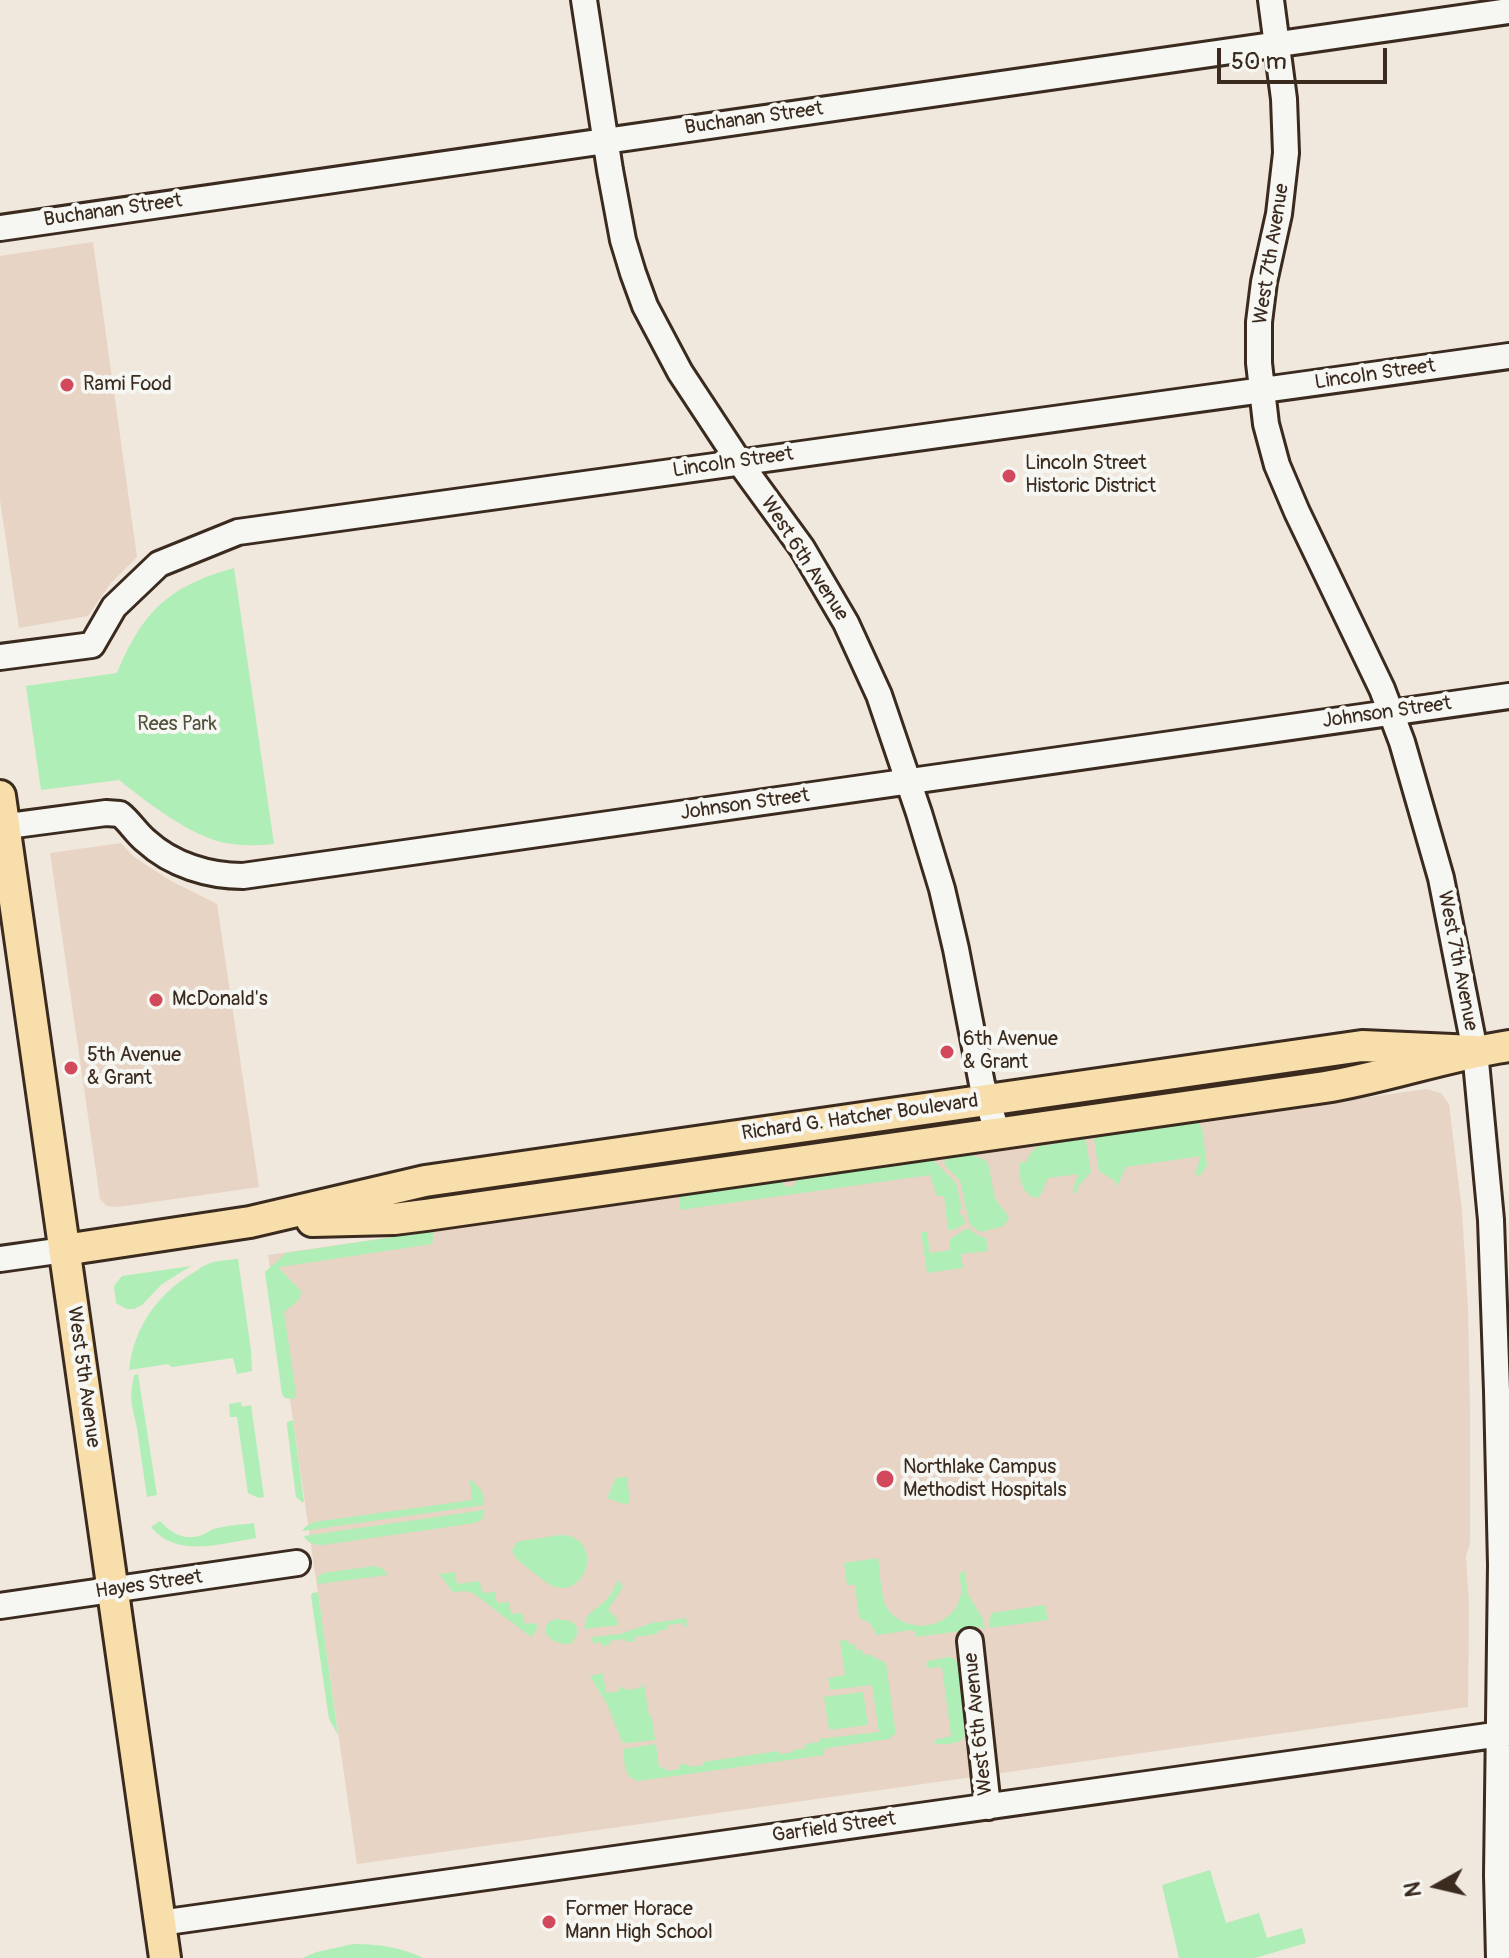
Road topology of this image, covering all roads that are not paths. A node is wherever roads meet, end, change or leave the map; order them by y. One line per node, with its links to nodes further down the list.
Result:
1 (584, 0): 5 (street, West 6th Avenue)
2 (1271, 0): 4 (street, West 7th Avenue)
3 (1509, 11): 4 (street, Buchanan Street)
4 (1277, 44): 5 (street, Buchanan Street); 8 (street, West 7th Avenue)
5 (605, 141): 6 (street, Buchanan Street); 9 (street, West 6th Avenue)
6 (0, 228)
7 (1509, 356): 8 (street, Lincoln Street)
8 (1262, 390): 9 (street, Lincoln Street); 12 (street, West 7th Avenue)
9 (740, 463): 10 (street, Lincoln Street); 13 (street, West 6th Avenue)
10 (0, 657)
11 (1509, 696): 12 (street, Johnson Street)
12 (1392, 713): 13 (street, Johnson Street); 17 (street, West 7th Avenue)
13 (909, 782): 15 (street, Johnson Street); 18 (street, West 6th Avenue)
14 (0, 796): 15 (main road, West 5th Avenue)
15 (2, 826): 23 (main road, West 5th Avenue)
16 (1509, 1046): 17 (main road, Richard G. Hatcher Boulevard)
17 (1475, 1051): 18 (main road, Richard G. Hatcher Boulevard); 19 (main road, Richard G. Hatcher Boulevard); 25 (street, West 7th Avenue)
18 (986, 1100): 19 (street, West 6th Avenue); 20 (main road, Richard G. Hatcher Boulevard)
19 (998, 1134): 21 (main road, Richard G. Hatcher Boulevard)
20 (611, 1154): 21 (main road); 22 (main road, Richard G. Hatcher Boulevard)
21 (616, 1188): 22 (main road, Richard G. Hatcher Boulevard)
22 (250, 1222): 23 (main road, Richard G. Hatcher Boulevard)
23 (64, 1250): 24 (street, Richard G. Hatcher Boulevard); 27 (main road, West 5th Avenue)
24 (0, 1259)
25 (1503, 1390): 30 (street, West 7th Avenue)
26 (297, 1563): 27 (street, Hayes Street)
27 (113, 1590): 28 (street, Hayes Street); 32 (main road, West 5th Avenue)
28 (0, 1606)
29 (970, 1641): 31 (street, West 6th Avenue)
30 (1504, 1734): 31 (street, Garfield Street); 34 (street, West 7th Avenue)
31 (988, 1807): 32 (street, Garfield Street)
32 (160, 1923): 33 (main road, West 5th Avenue)
33 (165, 1958)
34 (1499, 1958)

